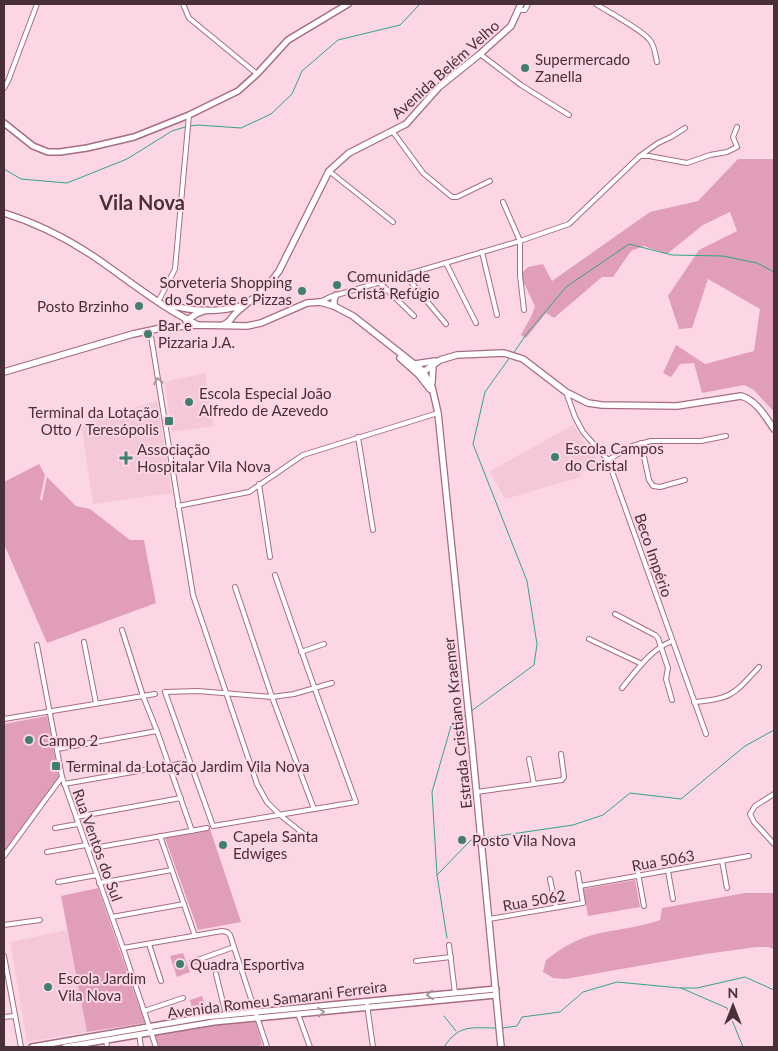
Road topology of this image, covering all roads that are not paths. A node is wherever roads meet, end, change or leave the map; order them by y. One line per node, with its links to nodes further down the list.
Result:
1 (37, 4): 10 (street)
2 (183, 4): 9 (street)
3 (348, 4): 9 (street)
4 (528, 4): 6 (street)
5 (596, 4): 8 (street)
6 (520, 7): 7 (main road, Avenida Belém Velho)
7 (480, 54): 12 (street); 16 (main road, Avenida Belém Velho)
8 (657, 62)
9 (257, 74): 11 (street)
10 (4, 88)
11 (189, 115): 13 (street); 29 (street)
12 (569, 115)
13 (4, 123)
14 (737, 127): 17 (street)
15 (685, 128): 17 (street)
16 (394, 132): 18 (main road, Avenida Belém Velho); 19 (street)
17 (640, 156): 23 (street)
18 (329, 171): 22 (street); 30 (main road, Avenida Belém Velho)
19 (490, 181)
20 (503, 202): 23 (street)
21 (4, 213): 29 (main road)
22 (393, 222)
23 (520, 241): 24 (street); 35 (street)
24 (482, 252): 25 (street); 36 (street)
25 (446, 263): 26 (street); 41 (street)
26 (405, 275): 27 (street); 40 (street)
27 (380, 283): 28 (street); 37 (street)
28 (336, 295): 31 (street); 32 (main road)
29 (158, 302): 33 (main road, Avenida Belém Velho); 39 (main road)
30 (248, 303): 34 (main road, Avenida Belém Velho); 38 (main road, Avenida Belém Velho)
31 (323, 303): 32 (main road, Estrada Cristiano Kraemer); 44 (main road, Estrada Cristiano Kraemer)
32 (334, 306): 47 (main road, Estrada Cristiano Kraemer)
33 (206, 310): 34 (main road, Avenida Belém Velho); 39 (main road)
34 (221, 310): 38 (main road)
35 (524, 310)
36 (497, 315)
37 (414, 316)
38 (232, 318): 43 (main road, Avenida Belém Velho); 44 (main road)
39 (188, 320): 42 (main road); 45 (main road)
40 (446, 324)
41 (476, 324)
42 (197, 325): 43 (main road, Estrada Cristiano Kraemer); 45 (main road, Estrada Cristiano Kraemer)
43 (221, 325): 44 (main road, Estrada Cristiano Kraemer)
44 (240, 326)
45 (164, 328): 46 (main road)
46 (150, 330): 51 (main road); 64 (street, one-way to 46)
47 (384, 342): 49 (main road, Estrada Cristiano Kraemer); 52 (main road, Estrada Cristiano Kraemer)
48 (440, 360): 49 (main road); 50 (main road); 54 (main road)
49 (415, 364): 52 (main road, Estrada Cristiano Kraemer)
50 (433, 364): 52 (main road); 53 (main road)
51 (4, 372)
52 (421, 373): 53 (main road, Estrada Cristiano Kraemer); 55 (main road, Estrada Cristiano Kraemer)
53 (432, 387): 55 (main road, Estrada Cristiano Kraemer)
54 (566, 392): 57 (main road); 61 (street, Beco Império)
55 (434, 397): 56 (main road, Estrada Cristiano Kraemer)
56 (438, 413): 59 (street); 102 (main road, Estrada Cristiano Kraemer)
57 (774, 429)
58 (726, 436): 60 (street)
59 (358, 437): 63 (street); 65 (street)
60 (641, 443): 61 (street); 62 (street)
61 (608, 460): 72 (street, Beco Império)
62 (685, 480)
63 (260, 484): 64 (street); 66 (street)
64 (178, 506): 84 (street)
65 (373, 530)
66 (270, 557)
67 (276, 575): 77 (street)
68 (235, 587): 86 (street)
69 (614, 614): 76 (street)
70 (122, 630): 85 (street)
71 (589, 639): 78 (street)
72 (672, 641): 76 (street); 88 (street, Beco Império)
73 (84, 642): 89 (street)
74 (324, 644): 77 (street)
75 (37, 645): 90 (street, Rua Ventos do Sul)
76 (660, 646): 78 (street); 87 (street)
77 (301, 652): 81 (street)
78 (642, 664): 82 (street)
79 (759, 667): 88 (street)
80 (332, 683): 81 (street)
81 (314, 688): 86 (street); 105 (street)
82 (622, 688)
83 (155, 694): 85 (street)
84 (226, 694): 86 (street); 106 (street); 106 (street)
85 (142, 696): 89 (street); 92 (street)
86 (272, 697): 105 (street)
87 (672, 700)
88 (694, 702): 93 (street, Beco Império)
89 (96, 703): 90 (street)
90 (50, 711): 91 (street); 94 (street, Rua Ventos do Sul)
91 (4, 719)
92 (157, 731): 94 (street); 98 (street)
93 (706, 734)
94 (58, 749): 99 (street, Rua Ventos do Sul)
95 (560, 754): 101 (street)
96 (529, 759): 101 (street)
97 (184, 763): 98 (street)
98 (170, 766): 100 (street); 104 (street)
99 (62, 777): 100 (street, Rua Ventos do Sul); 117 (street)
100 (64, 784): 107 (street, Rua Ventos do Sul)
101 (534, 784): 102 (street)
102 (477, 792): 136 (main road, Estrada Cristiano Kraemer)
103 (774, 794): 114 (street)
104 (181, 798): 107 (street); 111 (street)
105 (314, 809): 106 (street)
106 (280, 815): 113 (street)
107 (76, 818): 108 (street, Rua Ventos do Sul)
108 (78, 824): 109 (street); 115 (street, Rua Ventos do Sul)
109 (55, 828)
110 (207, 828): 111 (street)
111 (192, 831): 112 (street)
112 (160, 836): 115 (street); 121 (street)
113 (310, 838)
114 (774, 844)
115 (87, 847): 116 (street); 124 (street, Rua Ventos do Sul)
116 (47, 852)
117 (4, 856)
118 (749, 856): 119 (street, Rua 5063)
119 (722, 861): 122 (street, Rua 5063); 130 (street)
120 (636, 862): 125 (street)
121 (172, 870): 128 (street); 132 (street)
122 (668, 871): 125 (street, Rua 5063); 131 (street)
123 (578, 872): 129 (street)
124 (97, 876): 127 (street); 128 (street, Rua Ventos do Sul)
125 (638, 876): 129 (street, Rua 5063); 133 (street)
126 (550, 879): 134 (street)
127 (58, 882)
128 (99, 883): 135 (street, Rua Ventos do Sul)
129 (580, 886): 134 (street, Rua 5062)
130 (727, 888)
131 (673, 899)
132 (184, 904): 135 (street); 139 (street)
133 (644, 906)
134 (556, 908): 136 (street, Rua 5062)
135 (112, 917): 143 (street, Rua Ventos do Sul)
136 (489, 919): 151 (main road, Estrada Cristiano Kraemer)
137 (40, 920): 138 (street)
138 (4, 925)
139 (195, 936): 140 (street); 142 (street)
140 (150, 944): 143 (street); 149 (street)
141 (449, 945): 145 (street)
142 (234, 947): 147 (street); 157 (street)
143 (123, 948): 156 (street, Rua Ventos do Sul)
144 (4, 956): 150 (street)
145 (451, 957): 146 (street); 152 (street)
146 (416, 960)
147 (192, 962)
148 (216, 974): 159 (street)
149 (161, 980)
150 (6, 981): 160 (street)
151 (496, 992): 152 (street, Avenida Romeu Samarani Ferreira); 155 (street, Avenida Romeu Samarani Ferreira); 178 (main road, Estrada Cristiano Kraemer)
152 (455, 993): 154 (street, Avenida Romeu Samarani Ferreira, one-way to 154)
153 (182, 998): 156 (street)
154 (367, 1001): 155 (street); 157 (street, Avenida Romeu Samarani Ferreira)
155 (367, 1008): 158 (street, Avenida Romeu Samarani Ferreira, one-way to 155); 177 (street)
156 (144, 1011): 163 (street, Rua Ventos do Sul)
157 (256, 1012): 159 (street, Avenida Romeu Samarani Ferreira); 162 (street)
158 (298, 1014): 162 (street, Avenida Romeu Samarani Ferreira); 176 (street)
159 (226, 1015): 163 (street, Avenida Romeu Samarani Ferreira)
160 (14, 1016): 161 (street); 168 (street)
161 (4, 1017)
162 (257, 1018): 163 (street, Avenida Romeu Samarani Ferreira); 175 (street)
163 (150, 1030): 164 (street, Avenida Romeu Samarani Ferreira); 165 (street, Avenida Romeu Samarani Ferreira); 174 (street, Rua Ventos do Sul)
164 (139, 1034): 165 (street, Avenida Romeu Samarani Ferreira); 173 (street)
165 (113, 1036): 166 (street, Avenida Romeu Samarani Ferreira); 167 (street, Avenida Romeu Samarani Ferreira)
166 (106, 1040): 171 (street, Avenida Romeu Samarani Ferreira); 172 (street)
167 (59, 1045): 169 (street, Avenida Romeu Samarani Ferreira)
168 (21, 1047)
169 (32, 1047)
170 (65, 1047): 171 (street, Avenida Romeu Samarani Ferreira)
171 (72, 1047)
172 (106, 1047)
173 (141, 1047)
174 (156, 1047)
175 (266, 1047)
176 (310, 1047)
177 (373, 1047)
178 (501, 1047)

